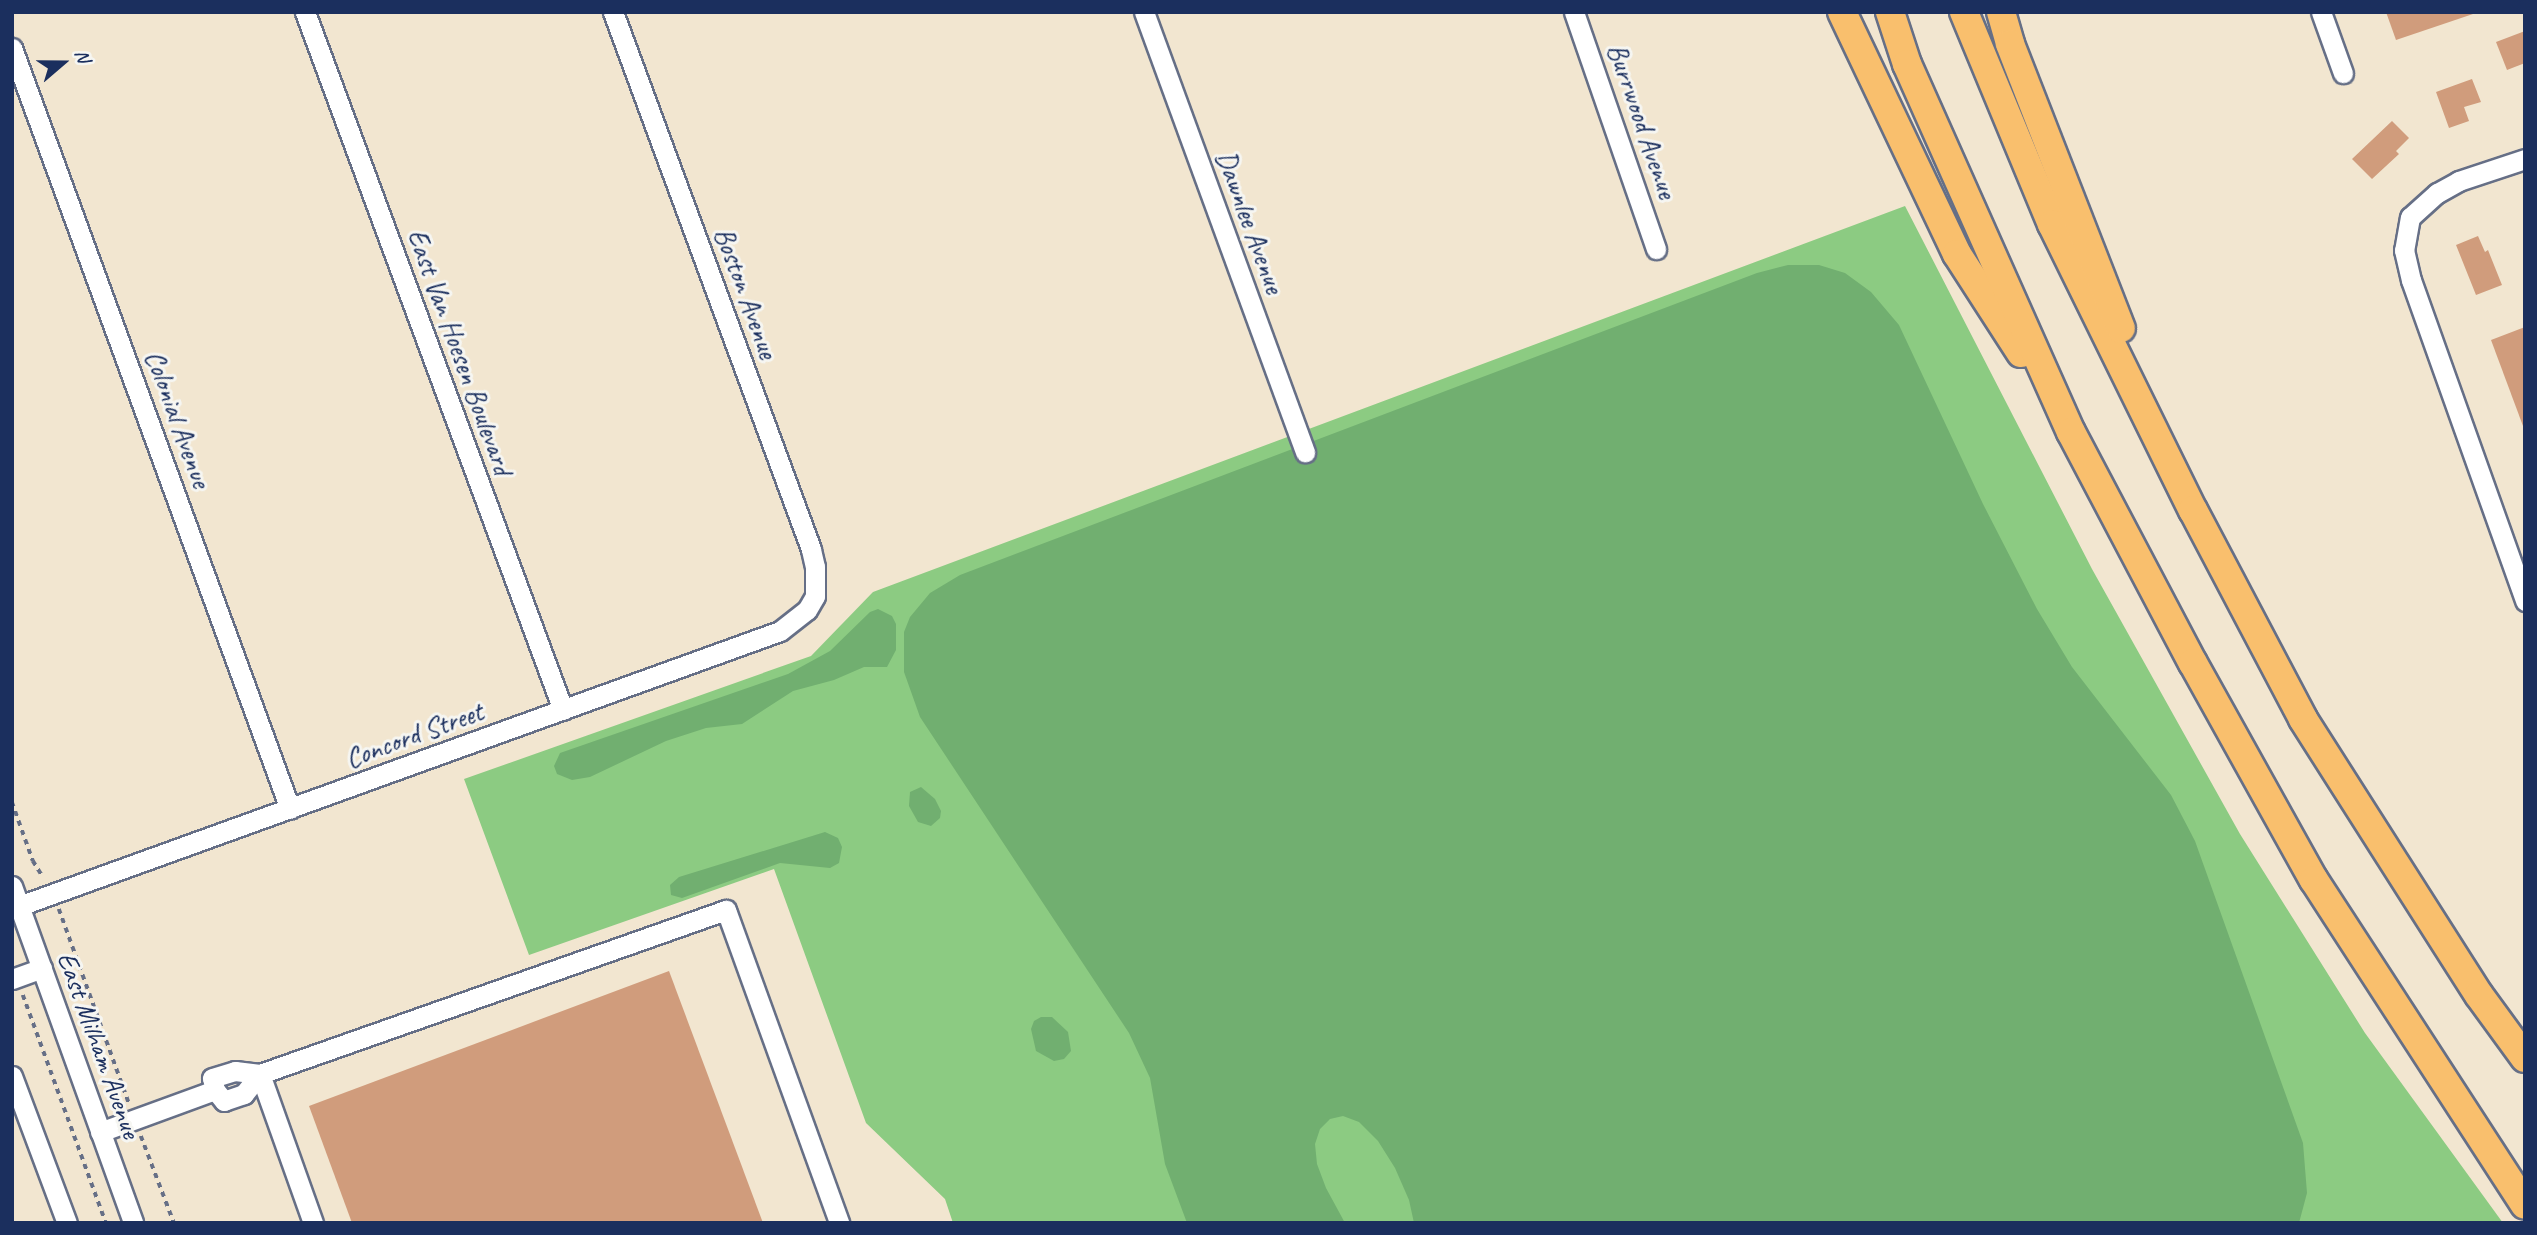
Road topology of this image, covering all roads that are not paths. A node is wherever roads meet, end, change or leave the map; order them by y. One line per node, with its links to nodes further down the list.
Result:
1 (305, 12): 19 (street, East Van Hoesen Boulevard)
2 (613, 12): 17 (street, Boston Avenue)
3 (1143, 12): 15 (street, Dawnlee Avenue)
4 (1574, 12): 13 (street, Burrwood Avenue)
5 (1842, 12): 14 (highway)
6 (1890, 12): 14 (highway)
7 (1964, 12): 16 (highway)
8 (2001, 12): 16 (highway)
9 (2321, 12): 11 (street)
10 (12, 48): 20 (street, Colonial Avenue)
11 (2343, 73)
12 (2525, 159): 18 (street)
13 (1657, 249)
14 (2071, 432): 29 (highway)
15 (1304, 452)
16 (2193, 510): 25 (highway)
17 (815, 596): 19 (street, Concord Street)
18 (2525, 601)
19 (563, 710): 20 (street, Concord Street)
20 (290, 810): 22 (street, Concord Street)
21 (12, 886): 22 (street, East Milham Avenue)
22 (19, 906): 23 (street, East Milham Avenue)
23 (42, 968): 24 (street); 28 (street, East Milham Avenue)
24 (14, 979)
25 (2525, 1058)
26 (260, 1074): 28 (street); 32 (street); 33 (street)
27 (12, 1076): 30 (street)
28 (100, 1132): 31 (street, East Milham Avenue)
29 (2524, 1205)
30 (66, 1223)
31 (133, 1223)
32 (313, 1223)
33 (839, 1223)

